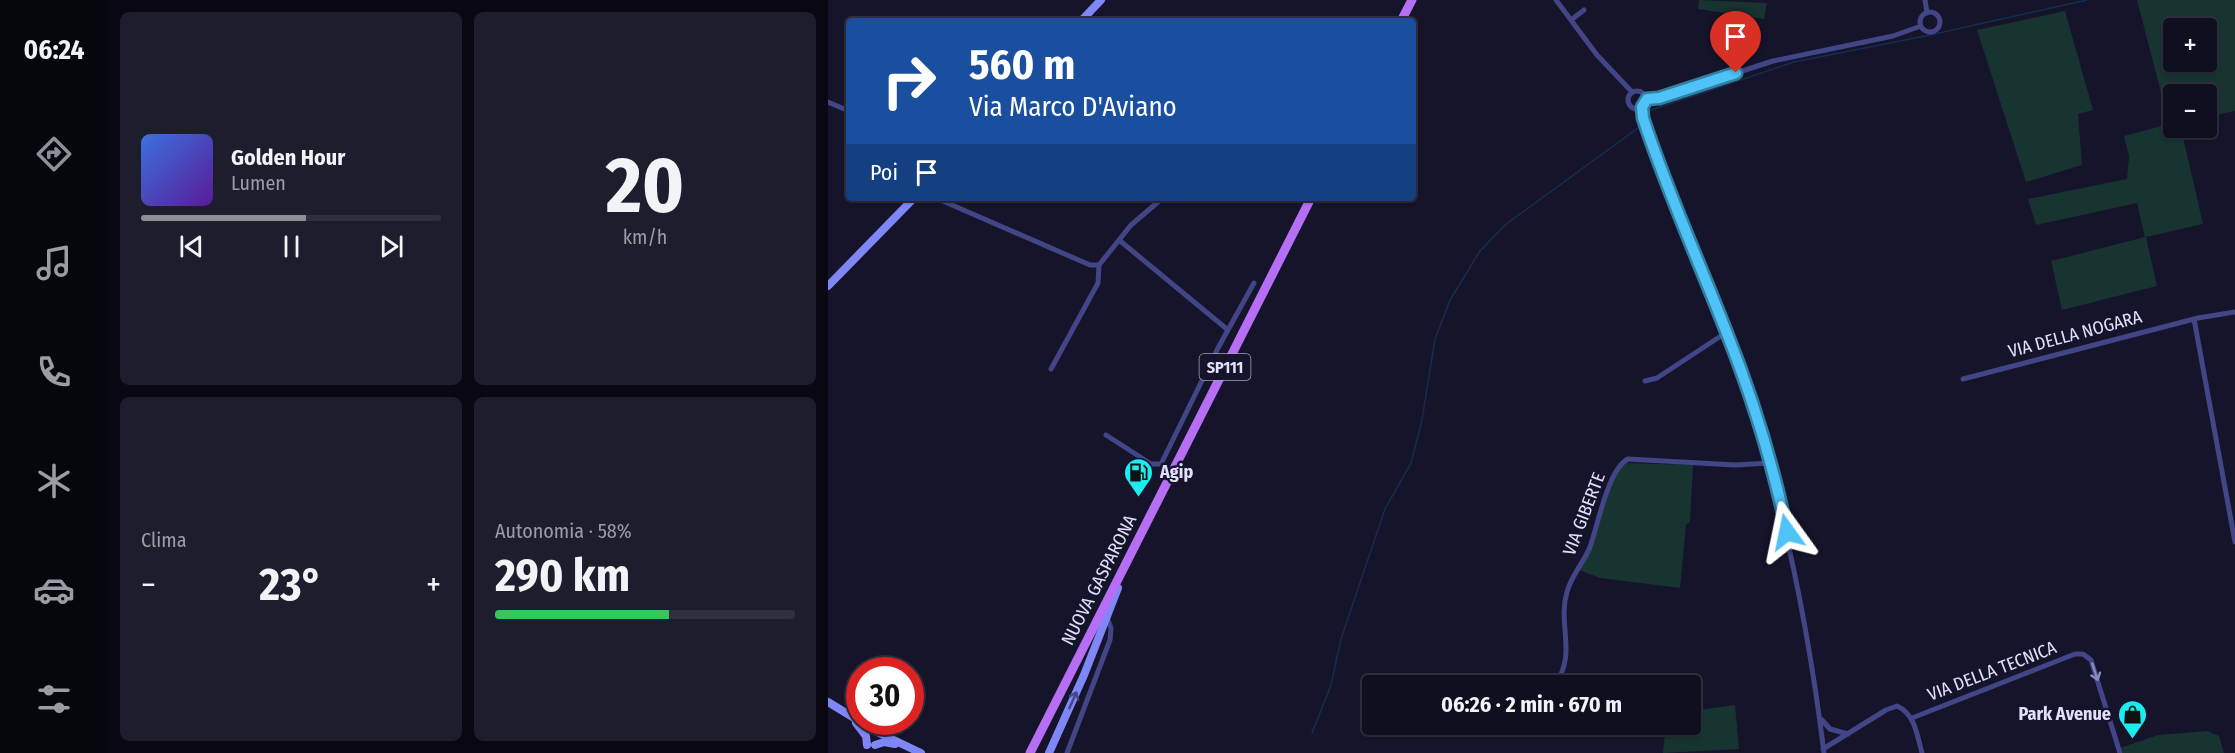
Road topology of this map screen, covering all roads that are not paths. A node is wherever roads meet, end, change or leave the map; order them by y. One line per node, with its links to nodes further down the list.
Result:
1 (1101, 0): 7 (street)
2 (1412, 0): 8 (main road)
3 (1556, 0): 9 (street)
4 (1925, 0): 6 (street)
5 (1584, 10): 9 (street)
6 (1927, 12): 10 (street); 10 (street)
7 (1084, 18)
8 (1403, 18)
9 (1572, 20): 11 (street)
10 (1921, 26): 12 (street)
11 (1632, 92): 12 (street); 14 (street)
12 (1647, 99): 14 (street)
13 (828, 102): 15 (street)
14 (1642, 107): 27 (street)
15 (846, 110)
16 (911, 201): 23 (street)
17 (943, 201): 21 (street)
18 (1309, 201): 29 (main road, NUOVA GASPARONA / SP111)
19 (1158, 202): 20 (street)
20 (1119, 240): 21 (street); 26 (street)
21 (1099, 265): 30 (street)
22 (1254, 283): 26 (street)
23 (828, 286)
24 (2235, 312): 25 (street, VIA DELLA NOGARA)
25 (2194, 319): 31 (street, VIA DELLA NOGARA); 36 (street)
26 (1228, 330): 28 (street)
27 (1727, 332): 32 (street); 34 (street)
28 (1218, 348): 29 (street); 33 (street)
29 (1231, 356): 35 (main road, NUOVA GASPARONA / SP111)
30 (1051, 369)
31 (1963, 379)
32 (1645, 381)
33 (1106, 435)
34 (1770, 463): 38 (street, VIA GIBERTE); 41 (street)
35 (1139, 537): 37 (street); 53 (main road, NUOVA GASPARONA / SP111)
36 (2235, 542)
37 (1107, 618): 54 (street, one-way to 37); 55 (street)
38 (1561, 675)
39 (828, 702): 40 (street)
40 (846, 714)
41 (1820, 717): 43 (street); 47 (street)
42 (1912, 718): 44 (street); 56 (street); 57 (street, VIA DELLA TECNICA, one-way to 57)
43 (1835, 732): 44 (street); 47 (street)
44 (1848, 734): 48 (street)
45 (876, 735): 50 (street)
46 (883, 735): 49 (street)
47 (1822, 738): 48 (street); 51 (street)
48 (1835, 742): 51 (street)
49 (903, 745): 50 (street); 52 (street)
50 (869, 749)
51 (1823, 751)
52 (921, 753)
53 (1028, 753)
54 (1049, 753)
55 (1067, 753)
56 (1922, 753)
57 (2120, 753)

